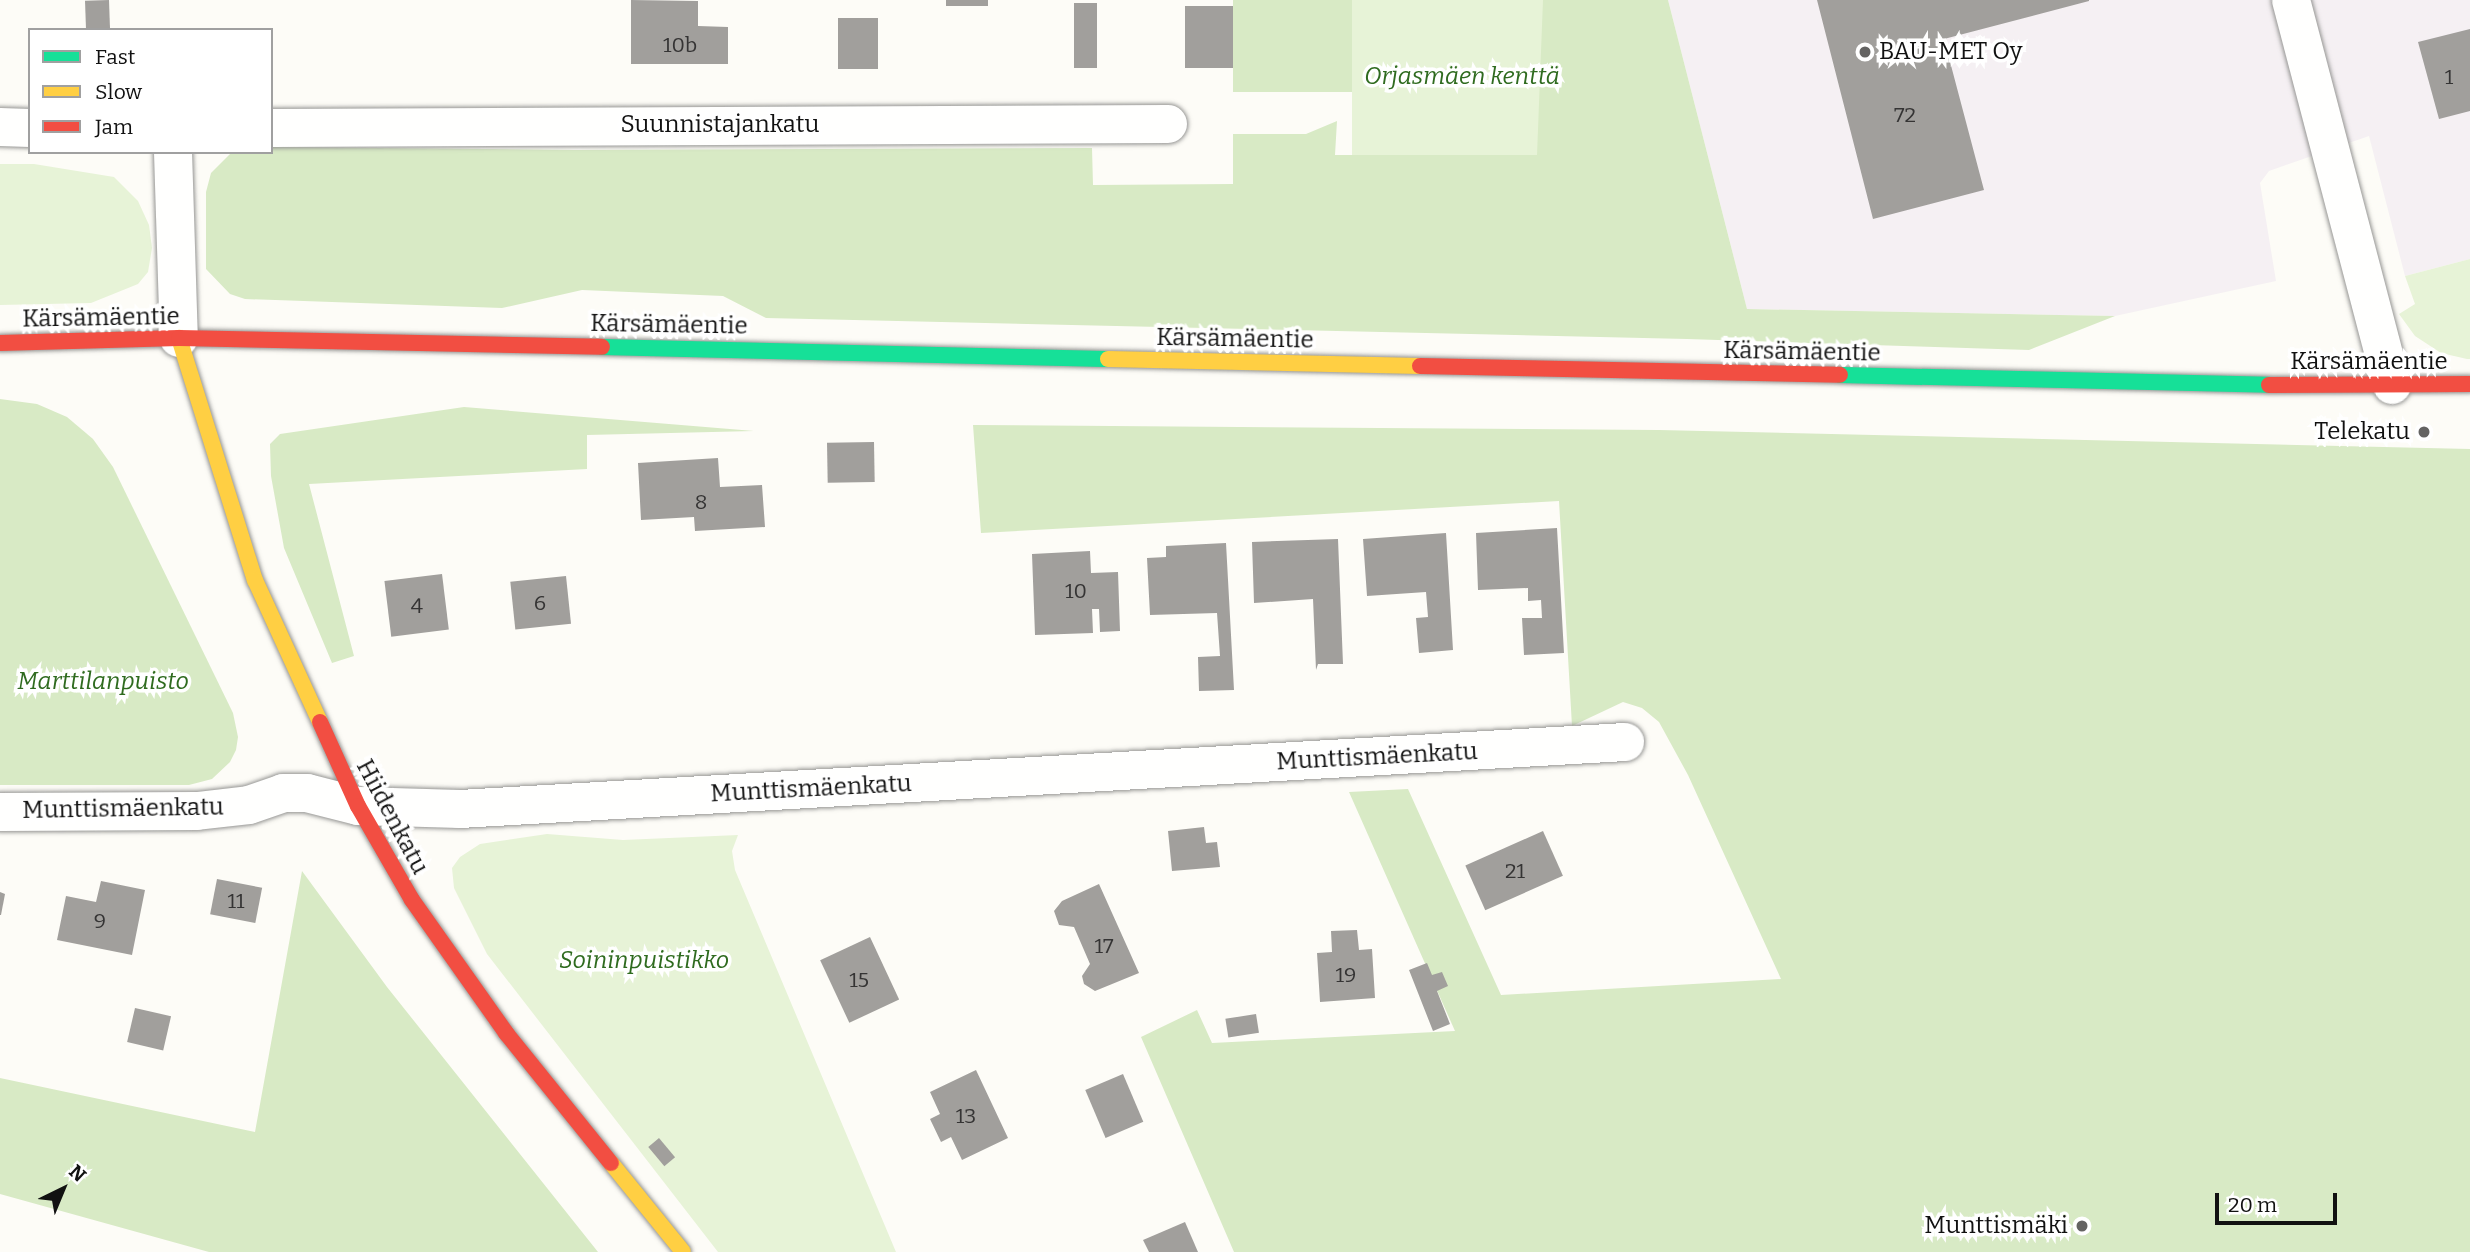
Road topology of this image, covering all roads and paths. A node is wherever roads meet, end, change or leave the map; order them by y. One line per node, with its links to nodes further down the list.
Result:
1 (2291, 0): 10 (street)
2 (1168, 124): 5 (street, Suunnistajankatu)
3 (0, 127): 4 (street)
4 (28, 128)
5 (273, 128)
6 (173, 154): 7 (street)
7 (179, 338): 8 (street, Kärsämäentie); 10 (street, Kärsämäentie); 12 (street, Hiidenkatu)
8 (0, 344)
9 (2470, 384): 10 (street, Kärsämäentie)
10 (2392, 385)
11 (1625, 743): 12 (street, Munttismäenkatu)
12 (358, 806): 13 (street, Munttismäenkatu); 14 (street, Hiidenkatu)
13 (0, 812)
14 (683, 1252)

